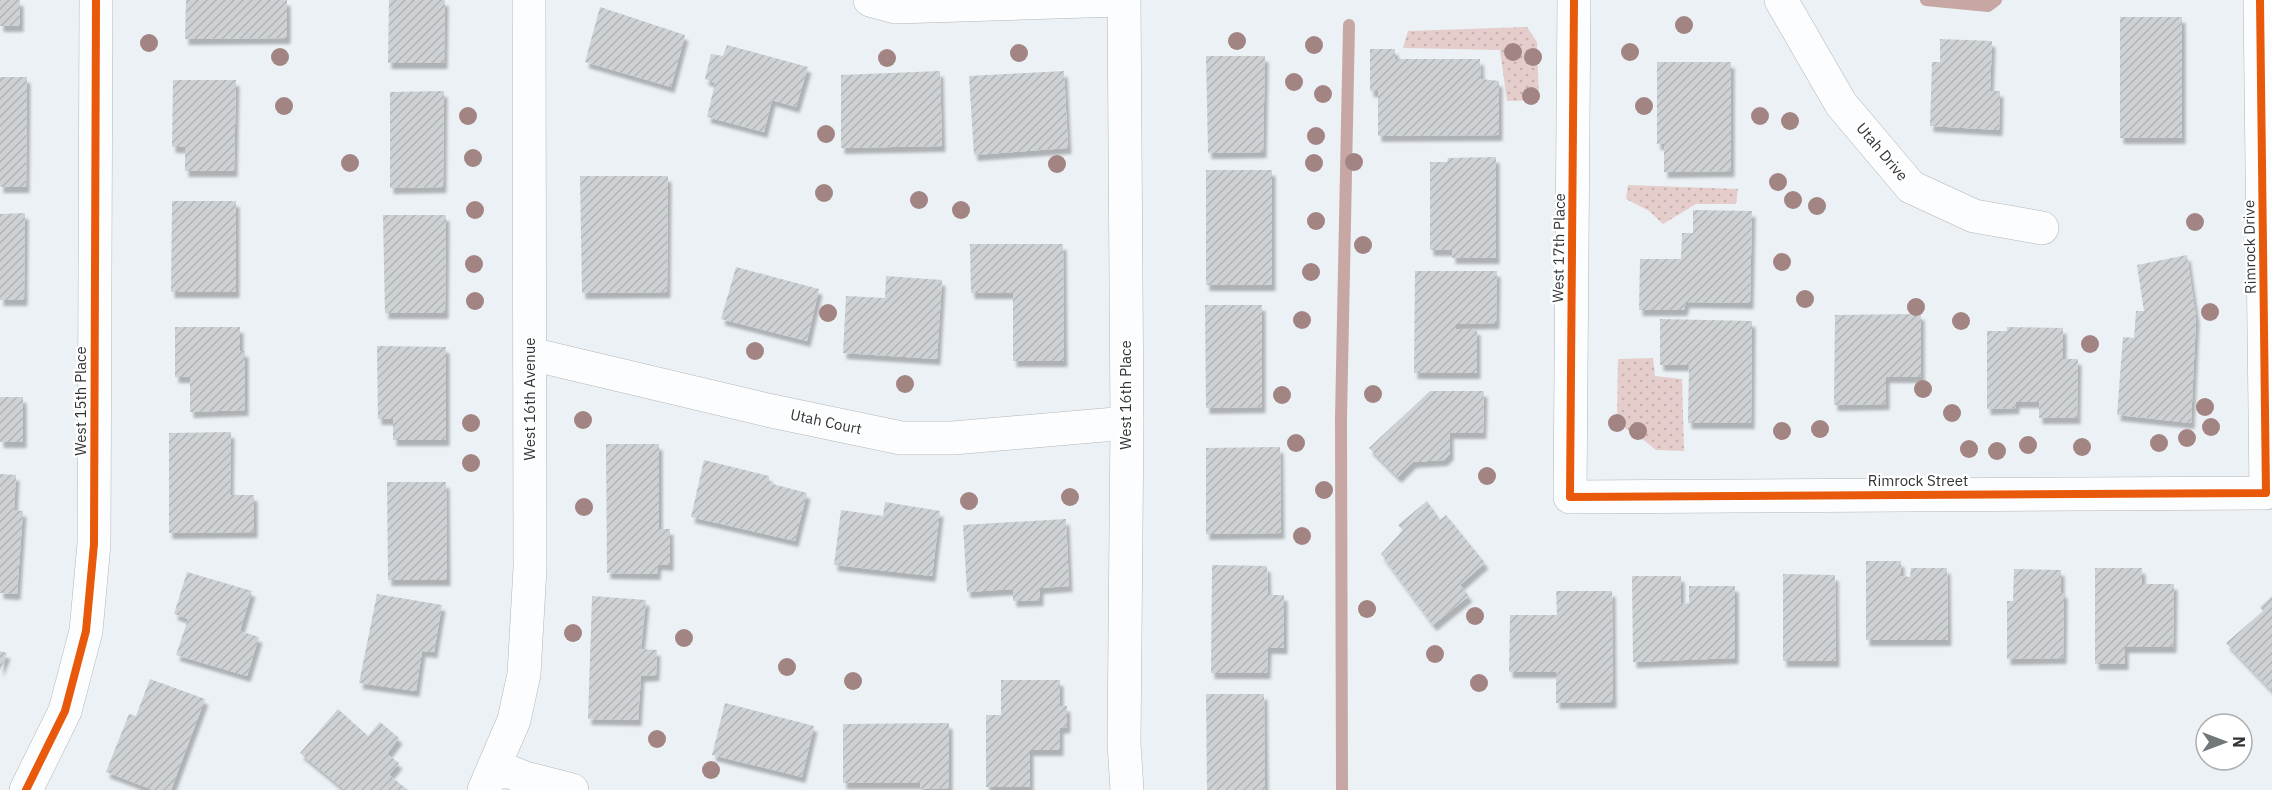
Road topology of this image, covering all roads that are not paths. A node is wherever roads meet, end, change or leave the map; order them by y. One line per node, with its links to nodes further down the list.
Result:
1 (96, 0): 15 (street, West 15th Place)
2 (529, 0): 10 (street, West 16th Avenue)
3 (870, 0): 4 (street)
4 (1118, 0)
5 (1124, 0): 11 (street, West 16th Place)
6 (1574, 0): 13 (street, West 17th Place)
7 (1781, 0): 9 (street, Utah Drive)
8 (2260, 0): 12 (street, Rimrock Drive)
9 (2042, 228)
10 (531, 354): 11 (street, Utah Court); 14 (street, West 16th Avenue)
11 (1127, 423): 17 (street, West 16th Place)
12 (2266, 493): 13 (street, Rimrock Street)
13 (1570, 497)
14 (490, 778): 16 (street)
15 (26, 790)
16 (572, 790)
17 (1126, 790)

